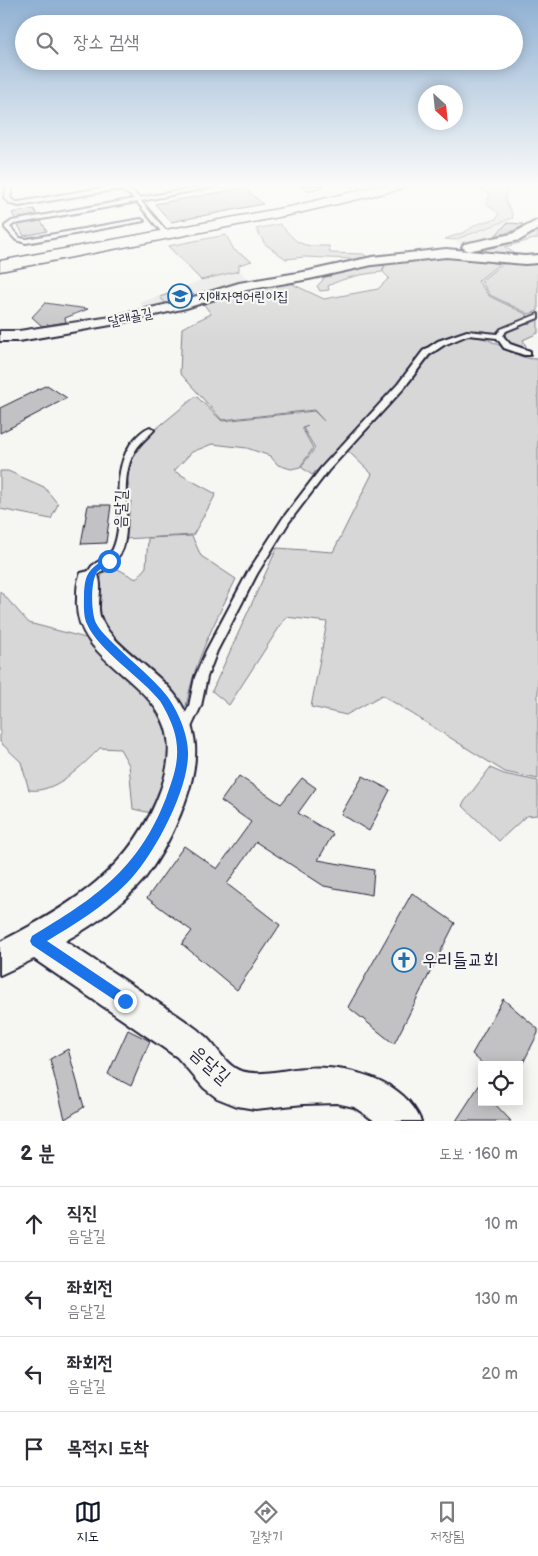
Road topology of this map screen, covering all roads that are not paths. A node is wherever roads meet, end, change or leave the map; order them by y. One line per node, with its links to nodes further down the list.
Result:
1 (17, 238): 2 (lane)
2 (41, 238)
3 (144, 238): 7 (street)
4 (510, 238): 5 (street, 달래골길)
5 (434, 254): 6 (street, 달래골길); 9 (street, 달래골길)
6 (538, 259)
7 (0, 266)
8 (538, 316): 10 (lane)
9 (0, 336)
10 (499, 336): 11 (lane); 14 (lane)
11 (527, 353)
12 (150, 430): 13 (lane, 음달길)
13 (89, 578): 14 (street, 음달길)
14 (181, 738): 15 (street, 음달길)
15 (36, 941): 16 (street, 음달길); 17 (street, 음달길)
16 (0, 959)
17 (403, 1121)

